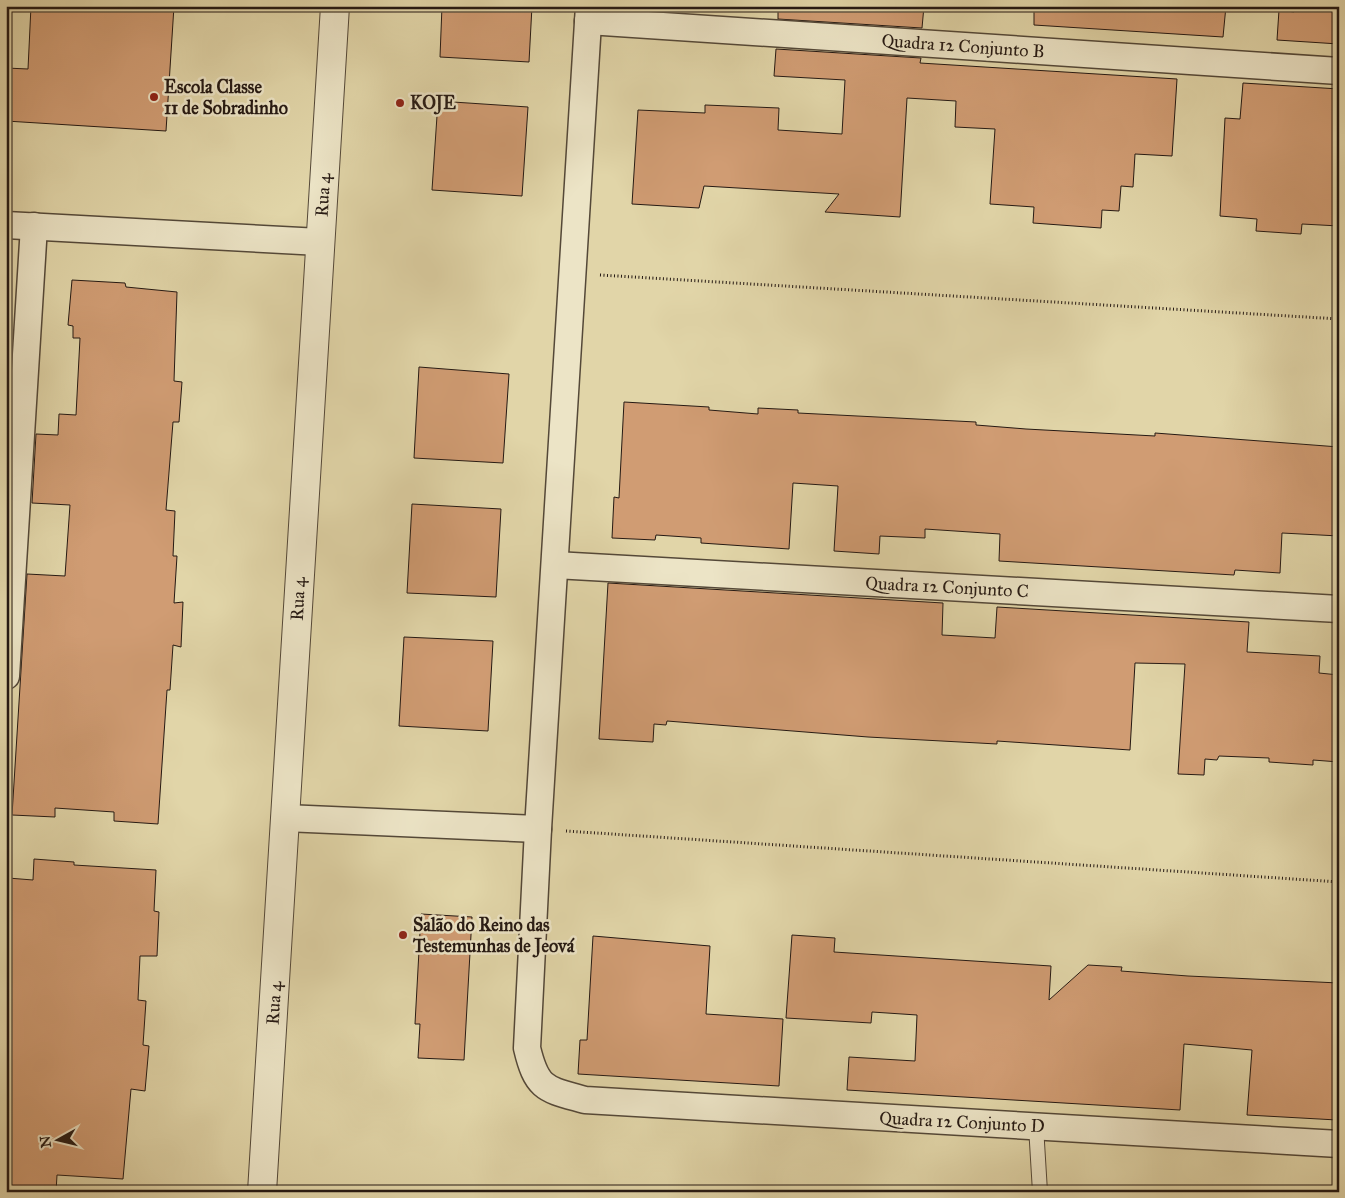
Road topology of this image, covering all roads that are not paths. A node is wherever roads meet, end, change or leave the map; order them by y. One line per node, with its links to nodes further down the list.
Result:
1 (335, 6): 6 (street, Rua 4)
2 (589, 14): 3 (street, Quadra 12 Conjunto B); 7 (street, Quadra 12 Conjunto D)
3 (1339, 71)
4 (6, 225): 5 (street)
5 (34, 226): 6 (street); 9 (street)
6 (320, 242): 10 (street, Rua 4)
7 (555, 565): 8 (street, Quadra 12 Conjunto C); 11 (street, Quadra 12 Conjunto D)
8 (1339, 609)
9 (6, 676)
10 (285, 818): 11 (street); 14 (street, Rua 4)
11 (538, 829): 12 (street, Quadra 12 Conjunto D)
12 (1036, 1126): 13 (street, Quadra 12 Conjunto D); 15 (lane)
13 (1339, 1144)
14 (262, 1192)
15 (1040, 1192)

